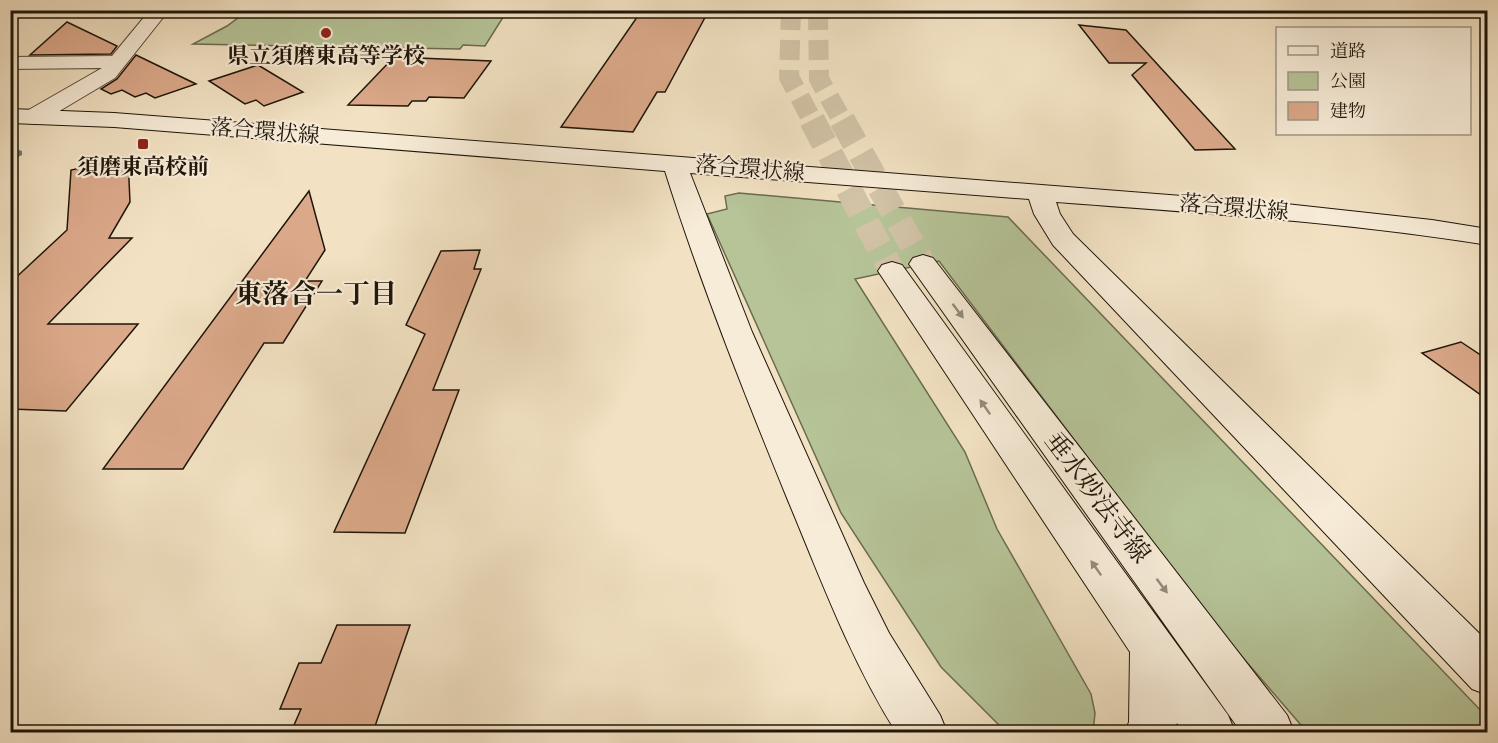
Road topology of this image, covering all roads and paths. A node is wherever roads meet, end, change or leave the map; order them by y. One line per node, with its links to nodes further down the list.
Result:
1 (160, 10): 2 (street)
2 (118, 62): 3 (street); 4 (street)
3 (10, 63)
4 (23, 117): 5 (street); 6 (street, 落合環状線)
5 (10, 139)
6 (675, 163): 7 (street, 落合環状線); 11 (street)
7 (1041, 193): 8 (street, 落合環状線); 10 (street)
8 (1488, 237)
9 (1152, 650): 12 (street); 13 (street, 垂水妙法寺線); 14 (street, 垂水妙法寺線, one-way to 14)
10 (1488, 674)
11 (923, 732)
12 (1149, 732)
13 (1211, 732)
14 (1270, 732)

